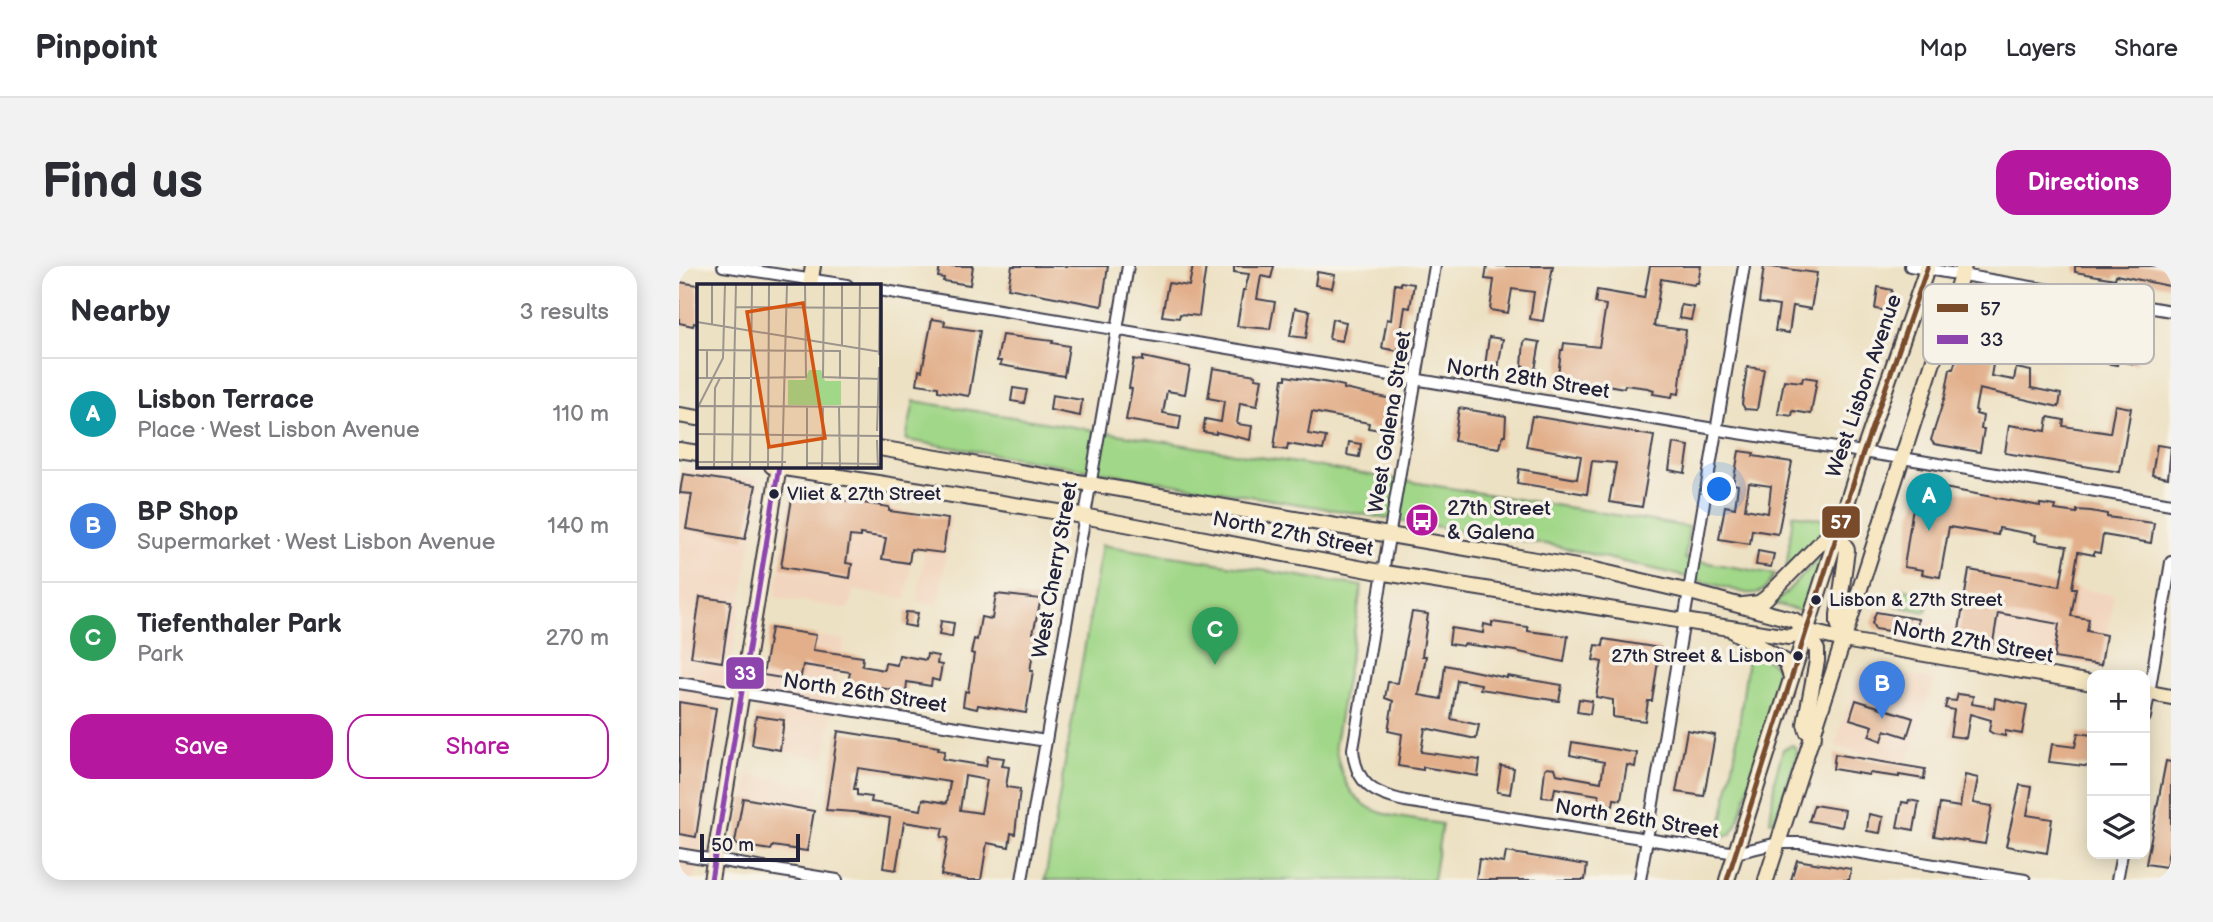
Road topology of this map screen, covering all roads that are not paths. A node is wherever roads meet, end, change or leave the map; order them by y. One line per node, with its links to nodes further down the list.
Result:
1 (723, 266): 8 (street)
2 (1128, 266): 12 (street, West Cherry Street)
3 (1435, 266): 14 (street, West Galena Street)
4 (1744, 266): 17 (street)
5 (1910, 266): 6 (street)
6 (1927, 267): 7 (street); 21 (main road, West Lisbon Avenue)
7 (1962, 270): 10 (street)
8 (811, 277): 9 (street)
9 (842, 284)
10 (2035, 284)
11 (880, 290): 12 (street, North 28th Street)
12 (1117, 330): 14 (street, North 28th Street); 25 (street, West Cherry Street)
13 (1932, 364): 22 (main road)
14 (1417, 380): 17 (street, North 28th Street); 29 (street, West Galena Street)
15 (679, 415): 16 (main road)
16 (697, 418)
17 (1717, 430): 21 (street, North 28th Street); 32 (street)
18 (880, 448): 25 (main road, North 27th Street)
19 (679, 450): 20 (main road)
20 (697, 453)
21 (1863, 453): 22 (street, North 28th Street); 28 (main road, West Lisbon Avenue)
22 (1902, 459): 26 (street, North 28th Street); 37 (main road)
23 (778, 467): 42 (main road)
24 (784, 467): 27 (main road, North 27th Street)
25 (1090, 483): 27 (street, West Cherry Street); 29 (main road, North 27th Street)
26 (2171, 505)
27 (1083, 516): 31 (main road, North 27th Street); 46 (street, West Cherry Street)
28 (1840, 527): 33 (main road); 36 (main road, West Lisbon Avenue); 37 (main road)
29 (1391, 535): 31 (street, West Galena Street); 32 (main road, North 27th Street)
30 (2171, 562): 39 (street)
31 (1385, 573): 34 (main road, North 27th Street); 47 (street, West Galena Street)
32 (1690, 592): 33 (main road, North 27th Street); 34 (street)
33 (1734, 605): 36 (main road, North 27th Street)
34 (1684, 621): 35 (main road, North 27th Street); 48 (street)
35 (1727, 628): 36 (main road, North 27th Street); 38 (main road)
36 (1806, 631): 37 (main road, North 27th Street); 38 (main road, West Lisbon Avenue); 45 (main road)
37 (1845, 640): 40 (main road, North 27th Street); 45 (main road)
38 (1791, 677): 50 (main road, West Lisbon Avenue)
39 (2150, 677)
40 (2087, 682)
41 (679, 683): 42 (street, North 26th Street)
42 (741, 693): 46 (street, North 26th Street); 53 (main road)
43 (2150, 694): 44 (main road)
44 (2171, 697)
45 (1814, 736): 49 (main road)
46 (1046, 741): 56 (street, West Cherry Street)
47 (1369, 788): 48 (street, North 26th Street)
48 (1646, 840): 50 (street, North 26th Street); 57 (street)
49 (1778, 843): 50 (street, North 26th Street); 59 (main road); 60 (street, North 26th Street)
50 (1735, 853): 58 (main road, West Lisbon Avenue)
51 (679, 854): 53 (street)
52 (2121, 859): 61 (street)
53 (713, 861): 54 (main road); 55 (street)
54 (711, 880)
55 (837, 880)
56 (1022, 880)
57 (1640, 880)
58 (1727, 880)
59 (1766, 880)
60 (2025, 880)
61 (2117, 880)

